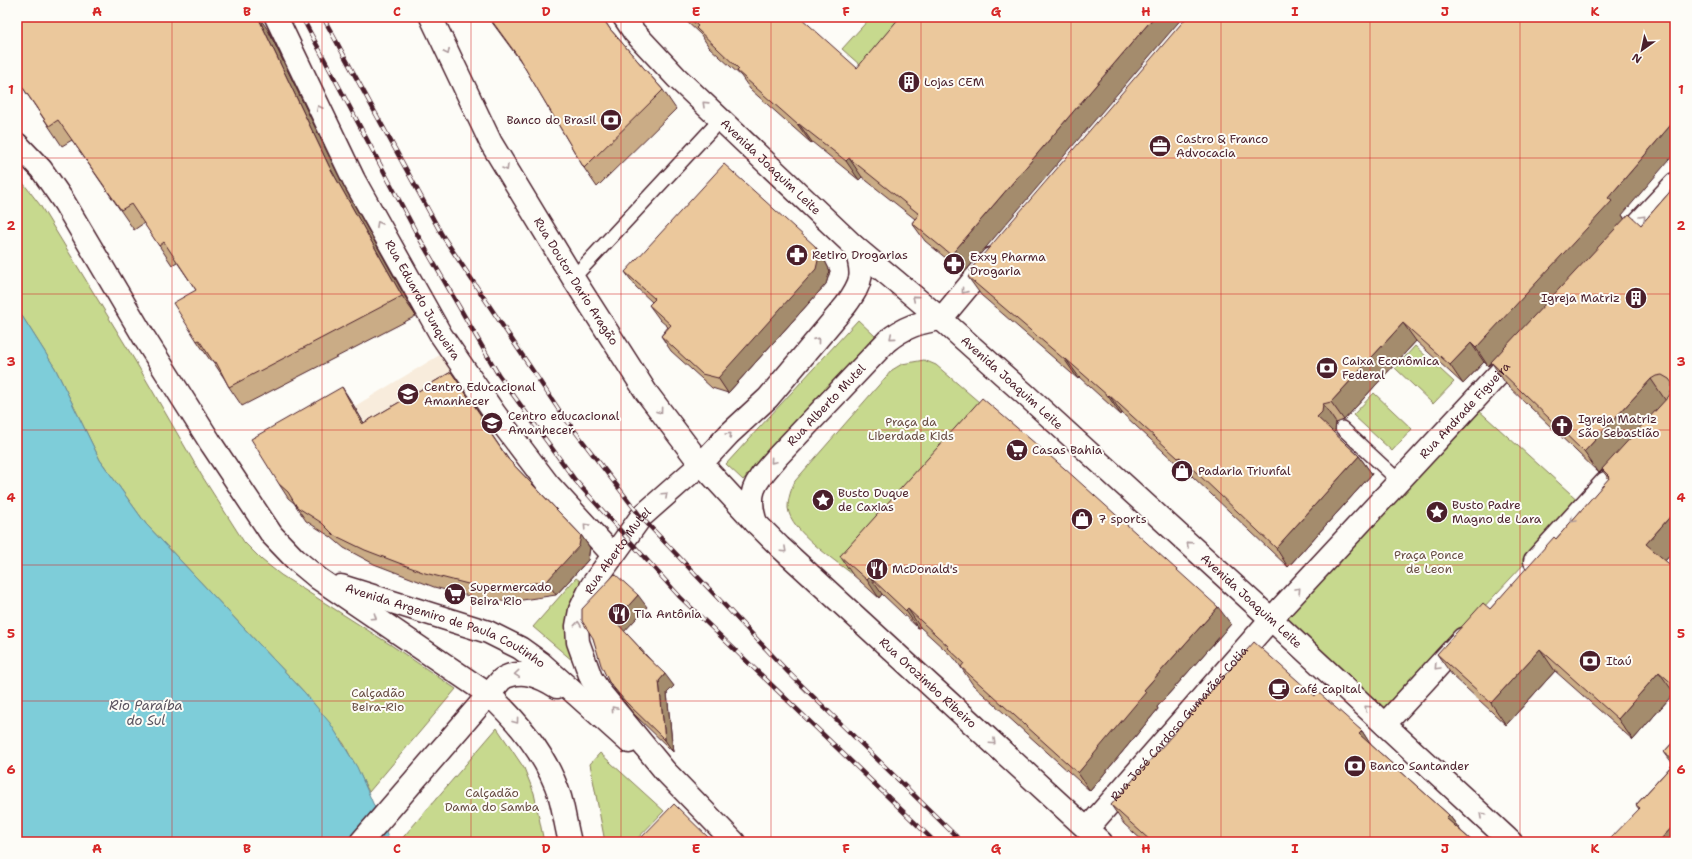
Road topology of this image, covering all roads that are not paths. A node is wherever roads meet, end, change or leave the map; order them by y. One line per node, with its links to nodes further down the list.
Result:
1 (276, 17): 18 (street, Rua Eduardo Junqueira, one-way to 1)
2 (430, 17): 10 (street, Rua Doutor Dario Aragão, one-way to 10)
3 (624, 17): 4 (street, Avenida Joaquim Leite, one-way to 3)
4 (720, 119): 8 (street, Avenida Joaquim Leite); 10 (lane)
5 (17, 144): 20 (street)
6 (1675, 184): 9 (street, one-way to 6)
7 (1003, 245): 11 (street, one-way to 11)
8 (855, 247): 11 (street, Avenida Joaquim Leite, one-way to 8); 14 (street, one-way to 8)
9 (1602, 261)
10 (573, 278): 14 (street, Rua Doutor Dario Aragão, one-way to 14)
11 (941, 319): 17 (street, Rua Alberto Mutel, one-way to 17); 21 (street, Avenida Joaquim Leite, one-way to 11)
12 (1534, 336): 16 (street, Rua Andrade Figueira)
13 (1342, 428): 16 (lane)
14 (702, 463): 17 (street, Rua Doutor Dario Aragão); 18 (street, Rua Aberto Mutel, one-way to 14)
15 (1619, 470): 19 (street, one-way to 19)
16 (1399, 481): 21 (street, Rua Andrade Figueira, one-way to 16)
17 (756, 523): 29 (street, Rua Orozimbo Ribeiro, one-way to 29)
18 (613, 555): 26 (street, Rua Aberto Mutel, one-way to 18)
19 (1524, 573)
20 (319, 579): 23 (street, Avenida Argemiro de Paula Coutinho, one-way to 23); 24 (street, Avenida Argemiro de Paula Coutinho)
21 (1272, 619): 25 (street, Avenida Joaquim Leite, one-way to 21); 29 (street, Rua José Cardoso Gumarães Cotia)
22 (1476, 625): 25 (street, one-way to 25)
23 (488, 694): 24 (street, one-way to 23); 30 (street); 31 (street, Avenida Argemiro de Paula Coutinho, one-way to 31)
24 (599, 716): 26 (street, Avenida Argemiro de Paula Coutinho)
25 (1385, 724): 33 (street, Avenida Joaquim Leite, one-way to 25)
26 (665, 771): 27 (street)
27 (697, 806): 28 (street); 32 (street)
28 (676, 814)
29 (1094, 836)
30 (361, 842)
31 (570, 842)
32 (734, 842)
33 (1511, 842)

